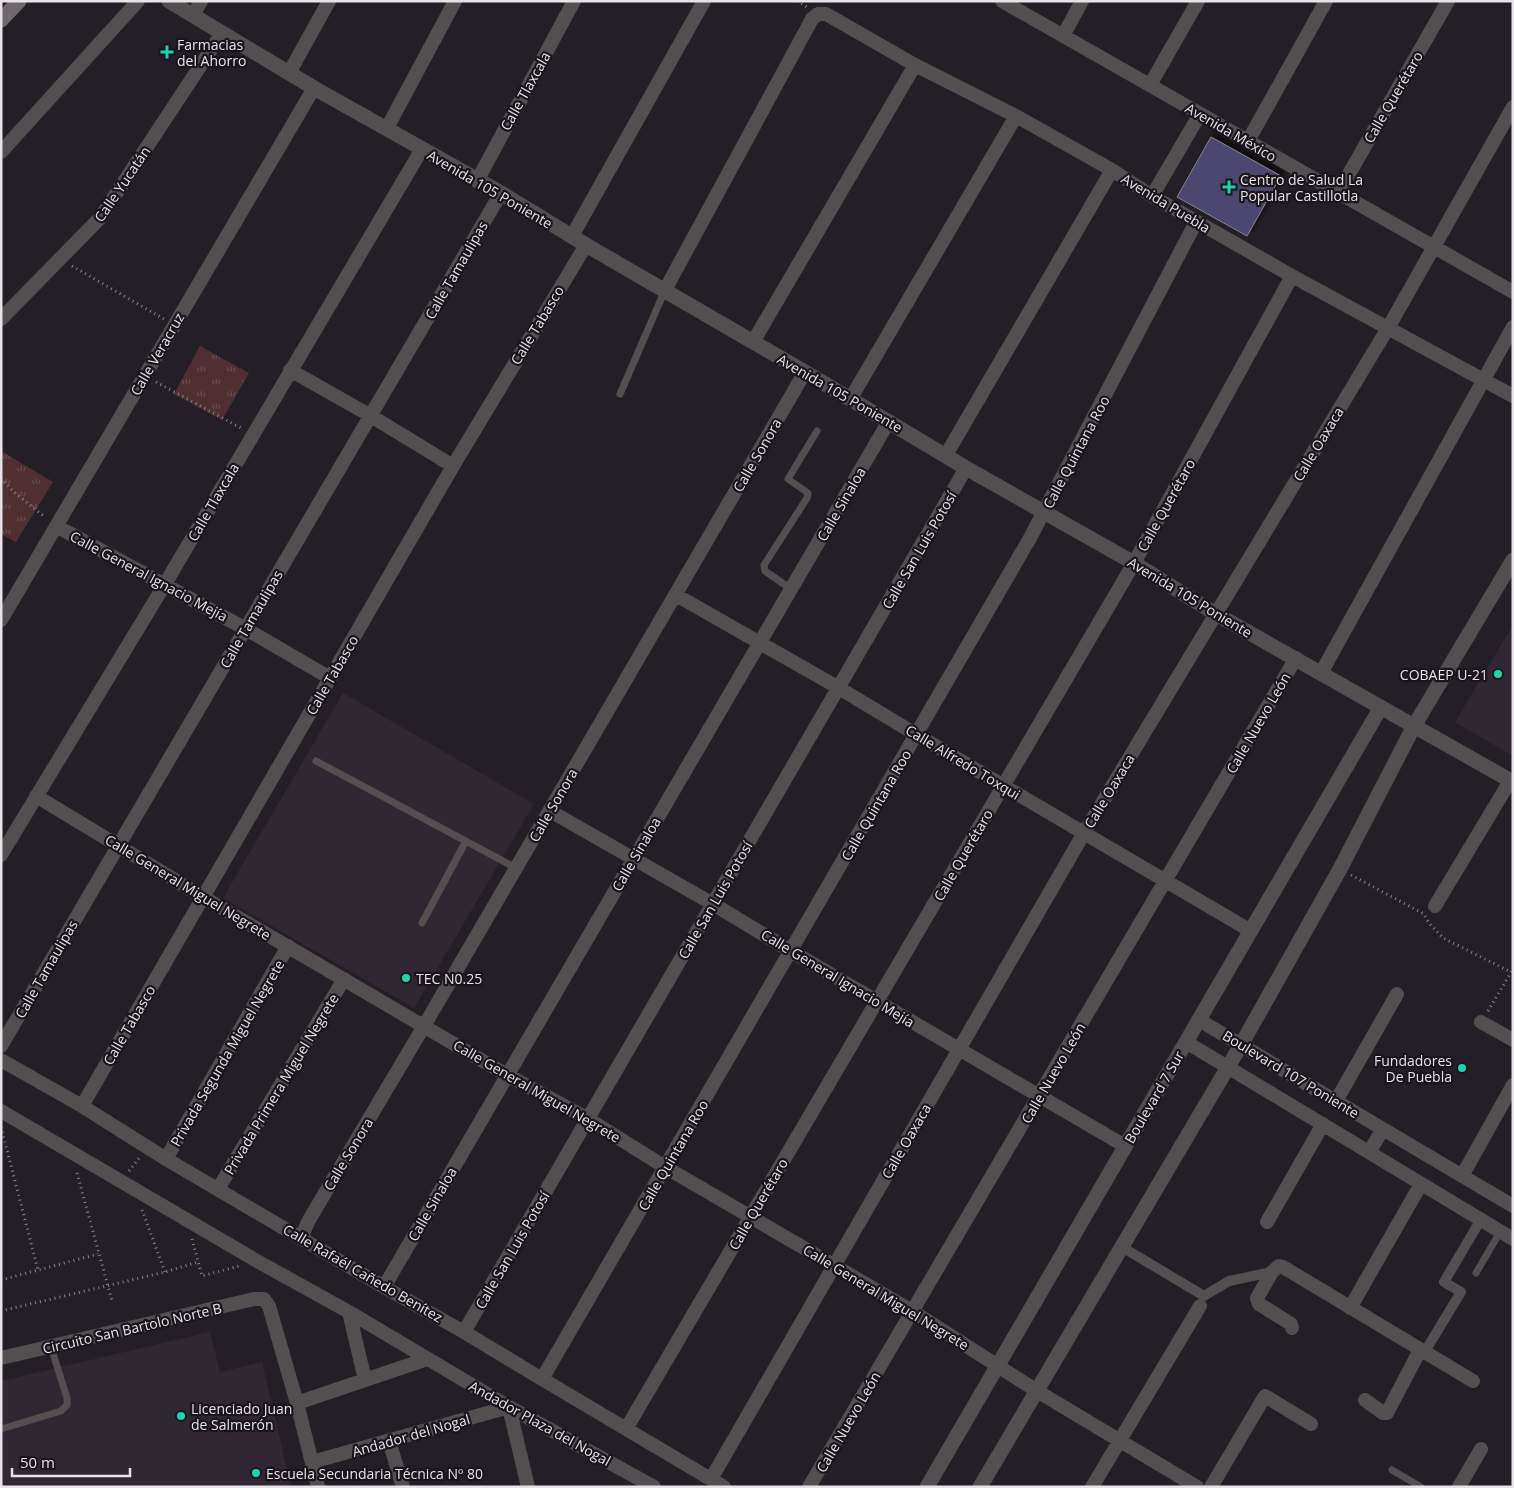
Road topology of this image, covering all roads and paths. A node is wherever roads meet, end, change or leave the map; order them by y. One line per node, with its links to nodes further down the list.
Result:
1 (19, 1): 15 (main road)
2 (138, 1): 28 (street)
3 (169, 1): 14 (street, Avenida 105 Poniente)
4 (201, 1): 14 (street)
5 (329, 1): 19 (street)
6 (455, 1): 25 (street)
7 (574, 1): 30 (street, Calle Tlaxcala)
8 (704, 1): 35 (street)
9 (1002, 1): 17 (street, Avenida México)
10 (1082, 1): 17 (street)
11 (1198, 1): 20 (street)
12 (1326, 1): 26 (street)
13 (1448, 1): 31 (street, Calle Querétaro)
14 (193, 15): 16 (street, Avenida 105 Poniente)
15 (1, 20)
16 (222, 33): 19 (street, Avenida 105 Poniente); 38 (street, Calle Yucatán)
17 (1063, 36): 20 (street, Avenida México)
18 (915, 65): 24 (street, Avenida Puebla); 40 (street, Avenida Puebla); 46 (street)
19 (289, 73): 21 (street, Avenida 105 Poniente)
20 (1150, 85): 23 (street, Avenida México)
21 (314, 88): 25 (street, Avenida 105 Poniente); 43 (street, Calle Veracruz)
22 (1513, 107): 37 (street, Calle Oaxaca)
23 (1200, 114): 26 (street, Avenida México); 33 (street)
24 (1016, 116): 29 (street, Avenida Puebla); 53 (street)
25 (386, 128): 27 (street, Avenida 105 Poniente)
26 (1248, 141): 31 (street, Avenida México)
27 (422, 149): 30 (street, Avenida 105 Poniente); 47 (street, Calle Tlaxcala)
28 (1, 152)
29 (1112, 170): 33 (street, Avenida Puebla); 58 (street)
30 (476, 180): 32 (street, Avenida 105 Poniente)
31 (1338, 192): 37 (street, Avenida México)
32 (501, 193): 35 (street, Avenida 105 Poniente); 54 (street, Calle Tamaulipas)
33 (1152, 196): 34 (street, Avenida Puebla)
34 (1196, 222): 39 (street, Avenida Puebla); 62 (street, Calle Quintana Roo)
35 (572, 236): 36 (street, Avenida 105 Poniente)
36 (586, 245): 40 (street, Avenida 105 Poniente); 59 (street, Calle Tabasco)
37 (1434, 247): 41 (street, Avenida México); 45 (street, Calle Oaxaca)
38 (60, 260): 42 (street, Calle Yucatán); 43 (path)
39 (1292, 276): 45 (street, Avenida Puebla); 65 (street, Calle Querétaro)
40 (664, 290): 46 (street, Avenida 105 Poniente); 51 (lane)
41 (1513, 292)
42 (1, 319)
43 (174, 325): 49 (street, Calle Veracruz)
44 (1513, 326): 50 (street)
45 (1388, 328): 50 (street, Avenida Puebla); 69 (street, Calle Oaxaca)
46 (753, 342): 48 (street, Avenida 105 Poniente)
47 (290, 370): 54 (street); 57 (street, Calle Tlaxcala)
48 (805, 372): 53 (street, Avenida 105 Poniente); 68 (street, Calle Sonora)
49 (144, 376): 57 (path); 63 (street, Calle Veracruz)
50 (1483, 380): 52 (street, Avenida Puebla); 74 (street)
51 (620, 394)
52 (1513, 396)
53 (851, 398): 55 (street, Avenida 105 Poniente)
54 (371, 416): 59 (street); 71 (street, Calle Tamaulipas)
55 (889, 421): 58 (street, Avenida 105 Poniente); 67 (street, Calle Sinaloa)
56 (817, 431): 67 (lane)
57 (253, 434): 66 (street, Calle Tlaxcala)
58 (946, 455): 60 (street, Avenida 105 Poniente)
59 (453, 466): 75 (street, Calle Tabasco)
60 (966, 468): 62 (street, Avenida 105 Poniente); 76 (street, Calle San Luis Potosí)
61 (1, 478): 63 (path, Calle General Ignacio Mejía)
62 (1044, 513): 65 (street, Avenida 105 Poniente); 79 (street, Calle Quintana Roo)
63 (56, 526): 66 (street, Calle General Ignacio Mejía); 70 (street, Calle Veracruz)
64 (1513, 560): 78 (street)
65 (1134, 563): 69 (street, Avenida 105 Poniente); 82 (street, Calle Querétaro)
66 (165, 584): 71 (street, Calle General Ignacio Mejía); 83 (street, Calle Tlaxcala)
67 (791, 589): 72 (street, Calle Sinaloa)
68 (676, 595): 72 (street, Calle Alfredo Toxqui); 84 (street, Calle Sonora)
69 (1216, 614): 73 (street, Avenida 105 Poniente); 85 (street, Calle Oaxaca)
70 (1, 620)
71 (246, 629): 75 (street, Calle General Ignacio Mejía); 87 (street, Calle Tamaulipas)
72 (759, 644): 76 (street, Calle Alfredo Toxqui); 89 (street, Calle Sinaloa)
73 (1296, 658): 74 (street, Avenida 105 Poniente); 92 (street, Calle Nuevo León)
74 (1321, 673): 77 (street, Avenida 105 Poniente)
75 (330, 678): 93 (street, Calle Tabasco)
76 (839, 688): 79 (street, Calle Alfredo Toxqui); 94 (street, Calle San Luis Potosí)
77 (1381, 707): 78 (street, Avenida 105 Poniente); 97 (street, Boulevard 7 Sur)
78 (1414, 726): 81 (street, Avenida 105 Poniente); 91 (street)
79 (917, 735): 82 (street, Calle Alfredo Toxqui); 99 (street, Calle Quintana Roo)
80 (316, 761): 86 (lane)
81 (1512, 781): 95 (street)
82 (1003, 786): 85 (street, Calle Alfredo Toxqui); 103 (street, Calle Querétaro)
83 (36, 796): 87 (street, Calle General Miguel Negrete); 88 (street, Calle Tlaxcala)
84 (550, 811): 89 (street, Calle General Ignacio Mejía); 90 (street, Calle Sonora)
85 (1084, 833): 92 (street, Calle Alfredo Toxqui); 111 (street, Calle Oaxaca)
86 (466, 841): 90 (lane); 96 (lane)
87 (119, 846): 93 (street, Calle General Miguel Negrete); 110 (street, Calle Tamaulipas)
88 (1, 855)
89 (633, 859): 94 (street, Calle General Ignacio Mejía); 114 (street, Calle Sinaloa)
90 (516, 868): 106 (street, Calle Sonora)
91 (1340, 869): 100 (path); 109 (street)
92 (1166, 881): 97 (street, Calle Alfredo Toxqui); 116 (street, Calle Nuevo León)
93 (203, 897): 98 (street, Calle General Miguel Negrete); 118 (street, Calle Tabasco)
94 (713, 904): 99 (street, Calle General Ignacio Mejía); 120 (street, Calle San Luis Potosí)
95 (1435, 906)
96 (422, 923)
97 (1251, 931): 104 (street, Boulevard 7 Sur)
98 (288, 946): 101 (street, Calle General Miguel Negrete); 128 (street, Privada Segunda Miguel Negrete)
99 (791, 951): 103 (street, Calle General Ignacio Mejía); 129 (street, Calle Quintana Roo)
100 (1512, 971): 105 (path)
101 (344, 979): 106 (street, Calle General Miguel Negrete); 133 (street, Privada Primera Miguel Negrete)
102 (1396, 994): 117 (street)
103 (877, 1001): 111 (street, Calle General Ignacio Mejía); 135 (street, Calle Querétaro)
104 (1199, 1020): 108 (street, Boulevard 7 Sur); 109 (street, Boulevard 107 Poniente)
105 (1481, 1022): 107 (street)
106 (424, 1026): 114 (street, Calle General Miguel Negrete); 140 (street, Calle Sonora)
107 (1513, 1040)
108 (1186, 1042): 113 (street, Boulevard 107 Poniente); 125 (street, Boulevard 7 Sur)
109 (1242, 1045): 113 (street); 117 (street, Boulevard 107 Poniente)
110 (1, 1046)
111 (959, 1049): 116 (street, Calle General Ignacio Mejía); 146 (street, Calle Oaxaca)
112 (1, 1060): 118 (street, Calle Rafaél Cañedo Benítez)
113 (1228, 1067): 121 (street, Boulevard 107 Poniente); 142 (street)
114 (507, 1075): 120 (street, Calle General Miguel Negrete); 153 (street, Calle Sinaloa)
115 (1513, 1085): 130 (street)
116 (1039, 1096): 125 (street, Calle General Ignacio Mejía); 158 (street, Calle Nuevo León)
117 (1336, 1101): 123 (street, Boulevard 107 Poniente)
118 (82, 1106): 124 (street, Calle Rafaél Cañedo Benítez)
119 (1, 1111): 127 (street, Andador Plaza del Nogal)
120 (588, 1119): 129 (street, Calle General Miguel Negrete); 161 (street, Calle San Luis Potosí)
121 (1323, 1124): 126 (street, Boulevard 107 Poniente); 138 (street)
122 (1, 1126): 148 (path)
123 (1383, 1129): 126 (street); 130 (street, Boulevard 107 Poniente)
124 (146, 1146): 128 (street, Calle Rafaél Cañedo Benítez); 132 (path)
125 (1125, 1146): 166 (street, Boulevard 7 Sur)
126 (1369, 1152): 131 (street, Boulevard 107 Poniente)
127 (72, 1153): 132 (street, Andador Plaza del Nogal); 143 (path)
128 (166, 1159): 133 (street, Calle Rafaél Cañedo Benítez)
129 (665, 1167): 135 (street, Calle General Miguel Negrete); 167 (street, Calle Quintana Roo)
130 (1462, 1176): 134 (street, Boulevard 107 Poniente)
131 (1421, 1184): 137 (street, Boulevard 107 Poniente); 156 (street)
132 (128, 1185): 136 (street, Andador Plaza del Nogal); 149 (path)
133 (218, 1189): 140 (street, Calle Rafaél Cañedo Benítez)
134 (1513, 1206)
135 (750, 1217): 146 (street, Calle General Miguel Negrete); 176 (street, Calle Querétaro)
136 (186, 1219): 144 (street, Andador Plaza del Nogal); 145 (path)
137 (1480, 1221): 139 (street, Boulevard 107 Poniente); 163 (street)
138 (1267, 1222)
139 (1500, 1232): 141 (street, Boulevard 107 Poniente); 150 (lane)
140 (301, 1238): 153 (street, Calle Rafaél Cañedo Benítez)
141 (1513, 1239)
142 (1122, 1247): 147 (street); 170 (street)
143 (98, 1254): 148 (path); 152 (path)
144 (257, 1261): 145 (path); 159 (street, Andador Plaza del Nogal)
145 (198, 1262): 149 (path)
146 (834, 1266): 158 (street, Calle General Miguel Negrete); 182 (street, Calle Oaxaca)
147 (1275, 1269): 156 (street); 160 (street)
148 (38, 1270): 151 (path)
149 (165, 1272): 152 (path)
150 (1476, 1273)
151 (1, 1280)
152 (107, 1286): 154 (path); 157 (path)
153 (384, 1287): 161 (street, Calle Rafaél Cañedo Benítez)
154 (112, 1301)
155 (1200, 1306): 178 (street)
156 (1350, 1308): 163 (street)
157 (1, 1311)
158 (912, 1311): 166 (street, Calle General Miguel Negrete); 188 (street, Calle Nuevo León)
159 (349, 1312): 165 (street, Andador Plaza del Nogal); 168 (street)
160 (1292, 1328)
161 (464, 1332): 167 (street, Calle Rafaél Cañedo Benítez)
162 (51, 1347): 164 (street, Circuito San Bartolo Norte B); 172 (street, Circuito San Bartolo Norte B); 175 (lane)
163 (1422, 1352): 169 (street); 171 (street)
164 (1, 1358)
165 (427, 1359): 168 (street); 173 (street, Andador Plaza del Nogal)
166 (997, 1365): 170 (street, Calle General Miguel Negrete); 189 (street, Boulevard 7 Sur)
167 (542, 1379): 176 (street, Calle Rafaél Cañedo Benítez)
168 (365, 1380): 172 (street)
169 (1473, 1381)
170 (1037, 1391): 178 (street, Calle General Miguel Negrete); 190 (street)
171 (1365, 1400)
172 (297, 1403): 180 (street)
173 (509, 1407): 177 (street, Andador del Nogal); 185 (street); 186 (street, Andador Plaza del Nogal)
174 (1311, 1424): 193 (street)
175 (1, 1429)
176 (626, 1429): 182 (street, Calle Rafaél Cañedo Benítez)
177 (390, 1440): 180 (street, Andador del Nogal); 184 (street)
178 (1118, 1440): 191 (street); 192 (street, Calle General Miguel Negrete)
179 (1481, 1449): 195 (street)
180 (312, 1462): 183 (street)
181 (1392, 1470): 194 (lane)
182 (711, 1479): 187 (street, Calle Rafaél Cañedo Benítez)
183 (318, 1487)
184 (403, 1487)
185 (528, 1487)
186 (654, 1487)
187 (724, 1487)
188 (809, 1487)
189 (927, 1487)
190 (980, 1487)
191 (1092, 1487)
192 (1197, 1487)
193 (1211, 1487)
194 (1420, 1487)
195 (1459, 1487)

